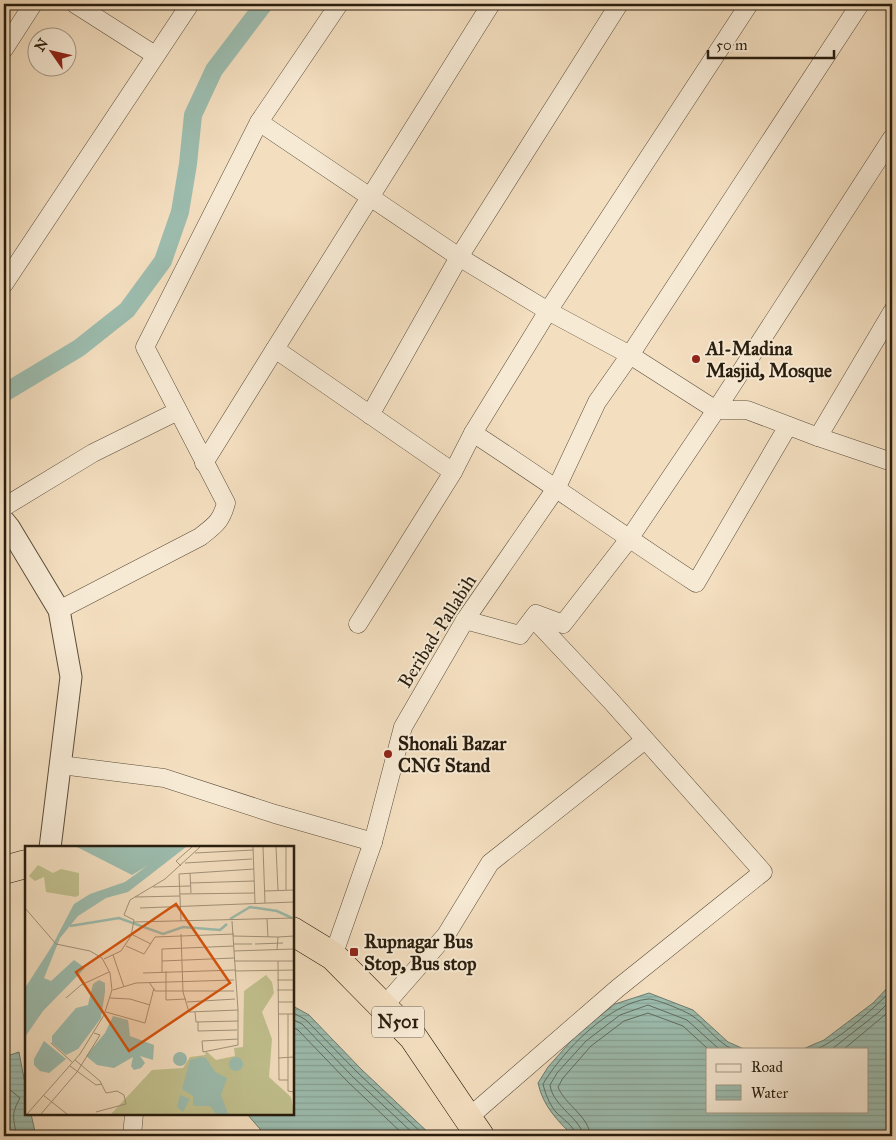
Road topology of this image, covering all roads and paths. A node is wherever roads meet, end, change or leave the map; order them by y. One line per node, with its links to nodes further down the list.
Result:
1 (33, 4): 9 (street)
2 (75, 4): 10 (street)
3 (190, 4): 10 (street)
4 (338, 4): 11 (street)
5 (491, 4): 13 (street)
6 (618, 4): 14 (street)
7 (749, 4): 16 (street)
8 (860, 4): 19 (street, Beribad-Pallabih)
9 (4, 49)
10 (155, 55): 15 (street)
11 (259, 122): 13 (street); 21 (street)
12 (892, 138): 20 (street)
13 (371, 198): 14 (street); 18 (street)
14 (459, 257): 16 (street); 22 (street)
15 (4, 284)
16 (548, 311): 19 (street); 24 (street)
17 (892, 312): 25 (street)
18 (275, 348): 22 (street); 27 (street)
19 (630, 355): 20 (street); 29 (street, Beribad-Pallabih)
20 (716, 410): 23 (street); 32 (street)
21 (178, 412): 27 (street); 30 (street)
22 (370, 415): 28 (street)
23 (788, 426): 25 (street); 32 (street)
24 (473, 433): 28 (street); 29 (street)
25 (818, 437): 26 (street)
26 (892, 462)
27 (204, 463): 33 (street)
28 (454, 472): 36 (street)
29 (557, 487): 32 (street); 35 (street, Beribad-Pallabih)
30 (4, 507)
31 (4, 521): 33 (street)
32 (629, 539): 34 (street)
33 (60, 610): 38 (street)
34 (533, 618): 35 (street); 37 (street)
35 (465, 620): 39 (street, Beribad-Pallabih)
36 (358, 624)
37 (645, 740): 45 (street); 47 (street)
38 (61, 765): 39 (street); 40 (street)
39 (374, 842): 44 (street, Beribad-Pallabih)
40 (50, 846)
41 (25, 864): 42 (highway)
42 (4, 870)
43 (294, 932): 44 (highway, N501)
44 (333, 956): 45 (highway, N501)
45 (383, 1007): 47 (highway, N501)
46 (134, 1115): 48 (street)
47 (474, 1127)
48 (132, 1136)

